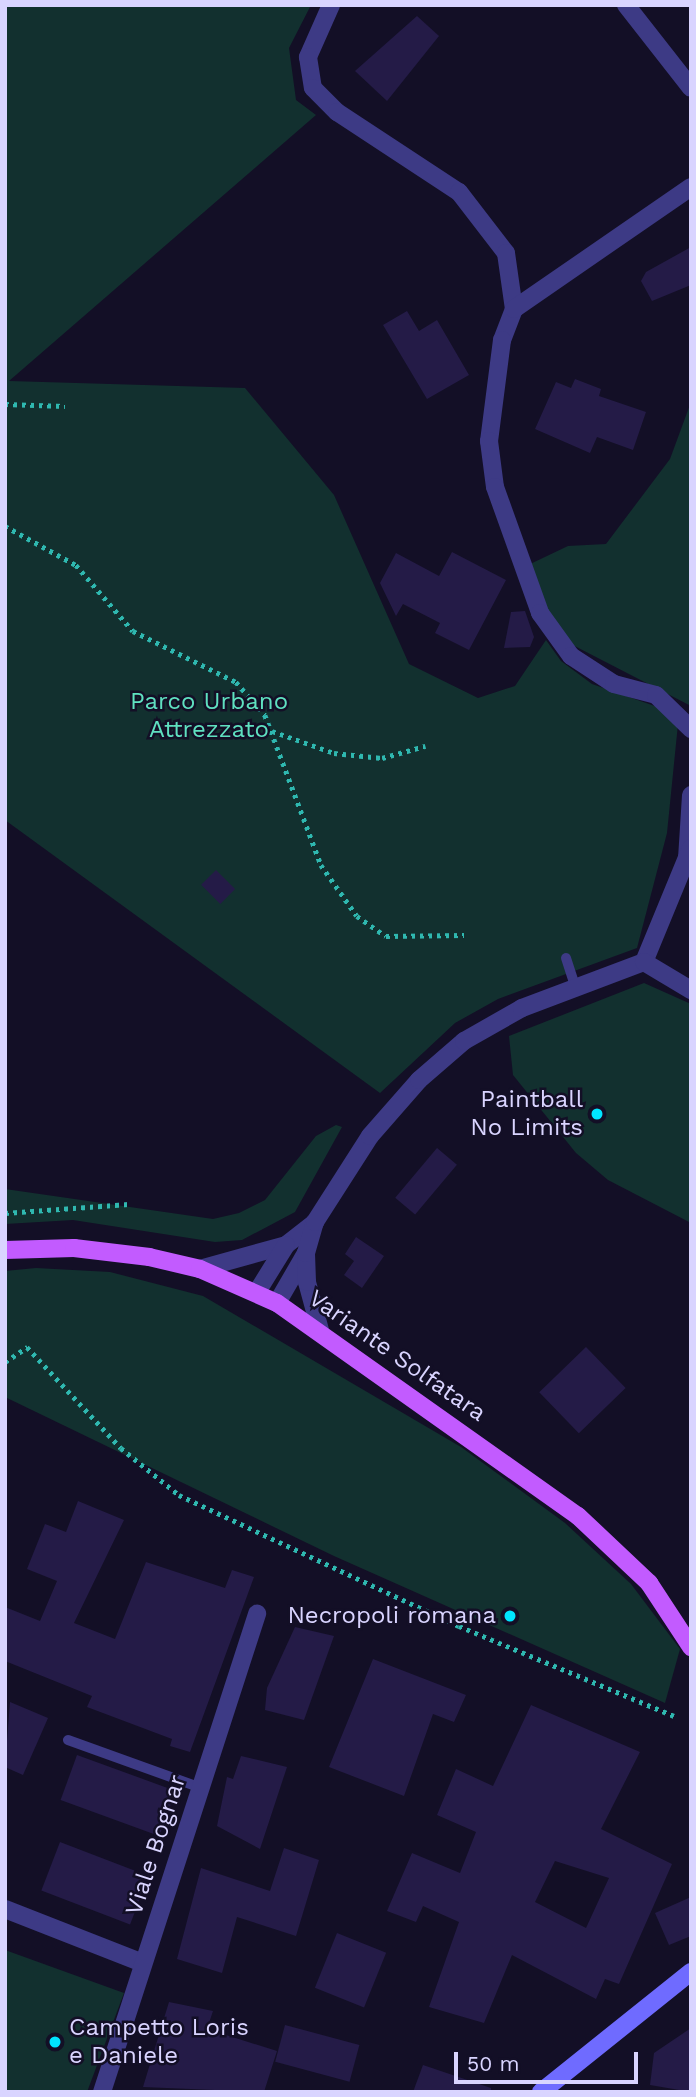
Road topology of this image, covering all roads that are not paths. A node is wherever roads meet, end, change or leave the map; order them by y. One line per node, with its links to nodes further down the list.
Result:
1 (331, 5): 5 (street)
2 (626, 5): 3 (street)
3 (691, 88)
4 (691, 187): 5 (street)
5 (514, 309): 6 (street)
6 (691, 729)
7 (691, 795): 8 (street)
8 (689, 854): 10 (street)
9 (566, 958): 11 (lane)
10 (644, 962): 11 (street); 12 (street)
11 (576, 988): 13 (street)
12 (691, 990)
13 (315, 1222): 14 (street); 16 (street)
14 (286, 1245): 17 (street); 18 (street)
15 (5, 1250): 17 (main road, Variante Solfatara)
16 (306, 1253): 19 (street); 20 (street)
17 (200, 1269): 18 (main road, Variante Solfatara)
18 (257, 1292): 19 (main road, Variante Solfatara)
19 (277, 1303): 20 (main road, Variante Solfatara)
20 (320, 1330): 22 (main road, Variante Solfatara)
21 (257, 1614): 24 (street, Viale Bognar)
22 (690, 1646)
23 (68, 1740): 24 (lane)
24 (201, 1787): 26 (street, Viale Bognar)
25 (5, 1909): 26 (street)
26 (143, 1963): 30 (street, Viale Bognar)
27 (691, 1972): 29 (main road)
28 (691, 1989): 29 (main road)
29 (671, 1992): 31 (main road)
30 (102, 2092)
31 (541, 2092)

